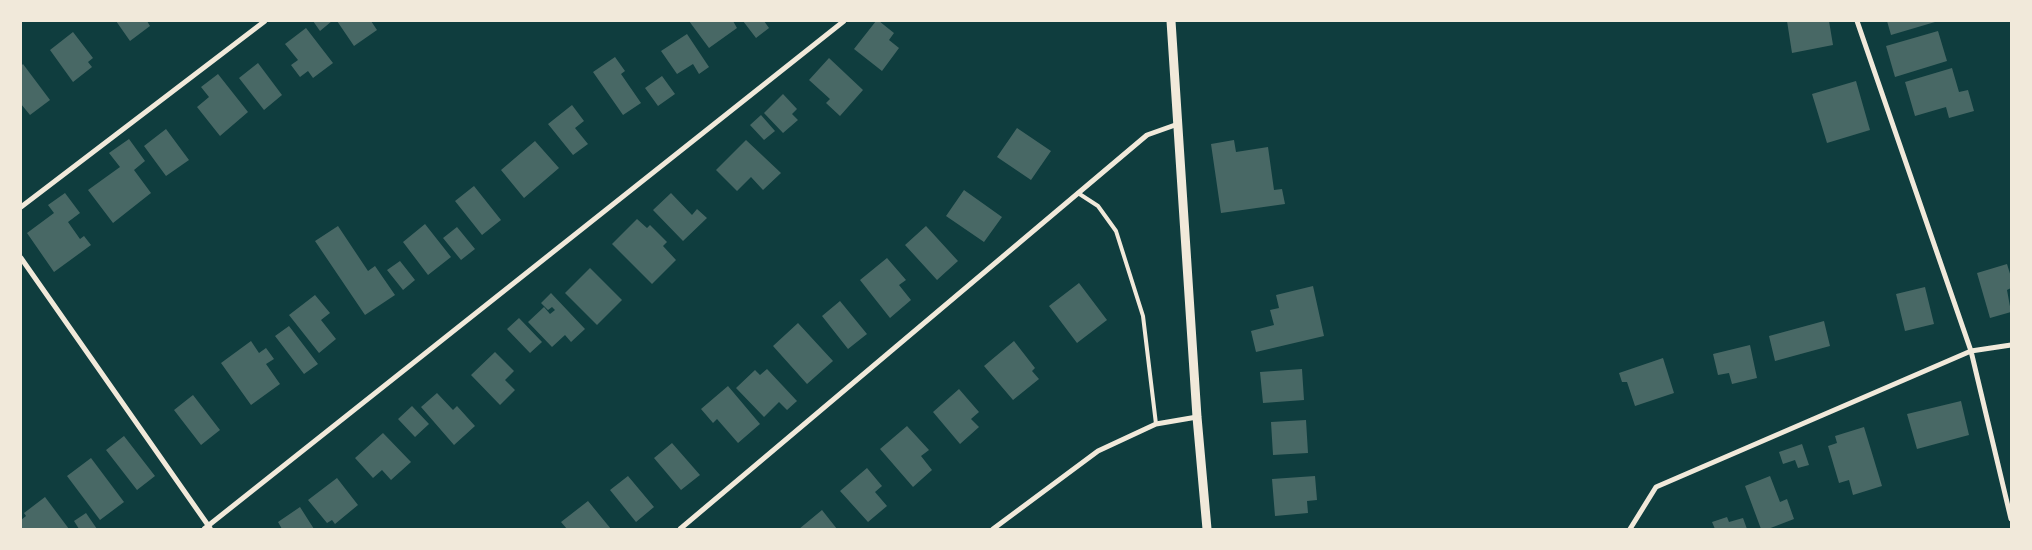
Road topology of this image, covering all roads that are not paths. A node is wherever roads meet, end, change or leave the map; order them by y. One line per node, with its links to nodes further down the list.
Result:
1 (265, 21): 7 (street)
2 (844, 21): 14 (street)
3 (1171, 21): 5 (street)
4 (1857, 21): 10 (street)
5 (1178, 124): 6 (street); 11 (street)
6 (1078, 193): 12 (lane); 15 (street)
7 (21, 208)
8 (21, 258): 14 (street)
9 (2011, 345): 10 (street)
10 (1971, 350): 13 (street); 18 (street)
11 (1197, 417): 12 (street); 17 (street)
12 (1156, 424): 16 (street)
13 (2011, 519)
14 (208, 528)
15 (680, 529)
16 (993, 529)
17 (1207, 529)
18 (1630, 529)

